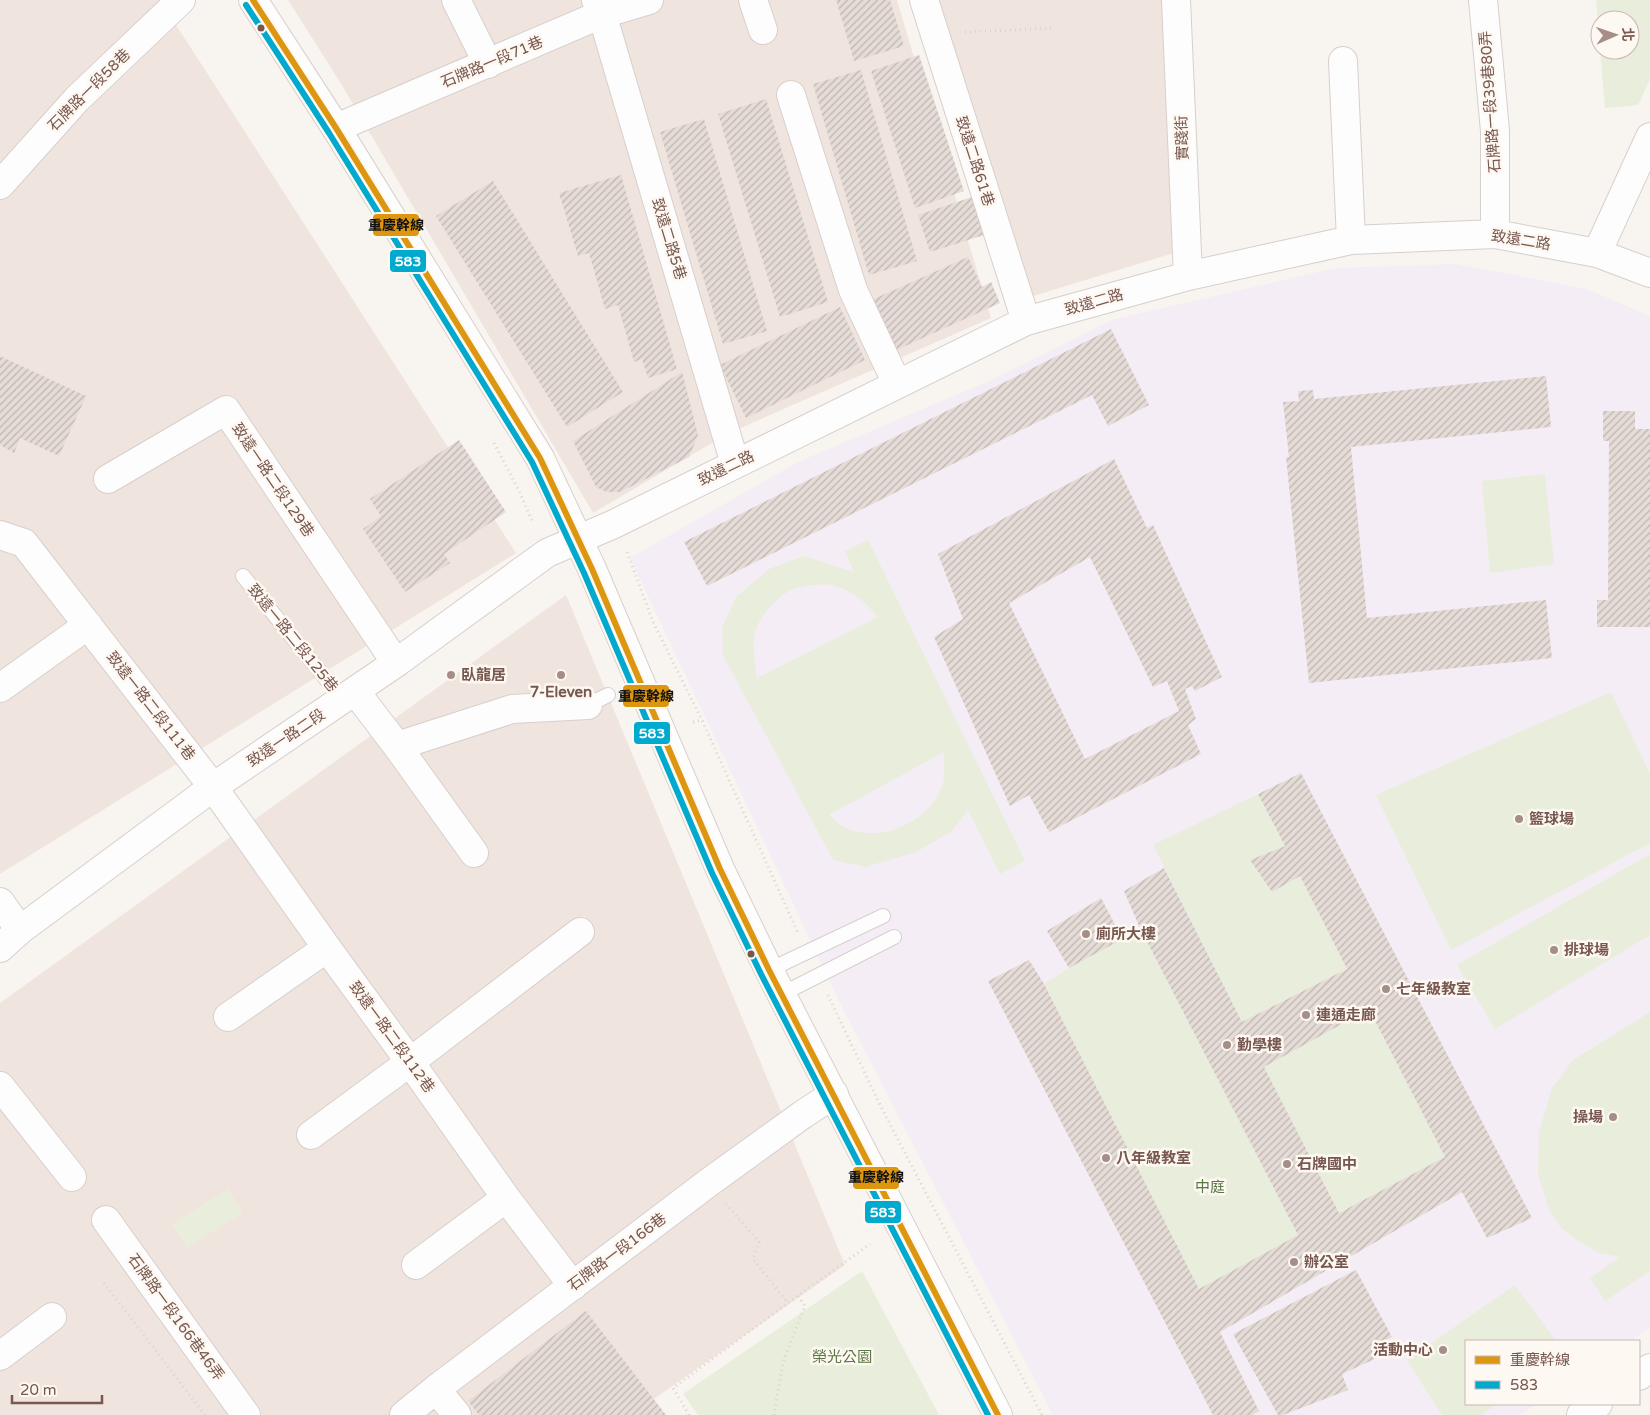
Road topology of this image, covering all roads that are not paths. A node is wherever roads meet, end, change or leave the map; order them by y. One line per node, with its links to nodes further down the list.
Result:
1 (181, 0): 16 (street, 石牌路一段58巷)
2 (253, 0): 14 (street)
3 (456, 0): 12 (street)
4 (649, 0): 9 (street, 石牌路一段71巷)
5 (753, 0): 10 (street)
6 (924, 0): 22 (street, 致遠二路61巷)
7 (1176, 0): 21 (street, 實踐街)
8 (1483, 0): 17 (street, 石牌路一段39巷80弄)
9 (599, 7): 12 (street, 石牌路一段71巷); 24 (street, 致遠二路5巷)
10 (764, 30)
11 (1342, 61): 18 (street)
12 (488, 64): 14 (street, 石牌路一段71巷)
13 (791, 95): 23 (street)
14 (336, 128): 27 (street)
15 (1650, 137): 19 (street)
16 (0, 185)
17 (1495, 234): 18 (street, 致遠二路); 19 (street, 致遠二路)
18 (1351, 240): 21 (street, 致遠二路)
19 (1597, 253): 20 (street, 致遠二路)
20 (1650, 273)
21 (1188, 276): 22 (street, 致遠二路)
22 (1026, 321): 23 (street, 致遠二路)
23 (897, 384): 24 (street, 致遠二路)
24 (735, 464): 27 (street, 致遠二路)
25 (108, 479): 30 (street, 致遠一路二段129巷)
26 (0, 535): 29 (street, 致遠一路二段111巷)
27 (579, 539): 30 (street, 致遠一路二段); 44 (street)
28 (243, 576): 32 (lane, 致遠一路二段125巷)
29 (88, 625): 31 (street); 35 (street, 致遠一路二段111巷)
30 (396, 663): 32 (street, 致遠一路二段)
31 (0, 688)
32 (349, 695): 34 (street); 35 (street, 致遠一路二段)
33 (598, 700): 34 (street)
34 (397, 746): 36 (street)
35 (213, 787): 39 (street, 致遠一路二段); 43 (street, 致遠一路二段112巷)
36 (474, 853)
37 (0, 902): 39 (street)
38 (883, 916): 44 (lane)
39 (20, 930): 42 (street, 致遠一路二段)
40 (580, 932): 47 (street)
41 (894, 937): 45 (lane)
42 (0, 948)
43 (327, 948): 46 (street); 47 (street, 致遠一路二段112巷)
44 (769, 970): 45 (street)
45 (782, 994): 49 (street)
46 (228, 1017)
47 (410, 1062): 50 (street); 52 (street, 致遠一路二段112巷)
48 (0, 1086): 51 (street)
49 (834, 1094): 55 (street, 石牌路一段166巷); 63 (street)
50 (310, 1136)
51 (72, 1177)
52 (506, 1198): 54 (street); 55 (street, 致遠一路二段112巷)
53 (106, 1220): 60 (street, 石牌路一段166巷46弄)
54 (416, 1265)
55 (573, 1286): 58 (street, 石牌路一段166巷)
56 (52, 1317): 57 (street)
57 (0, 1356)
58 (436, 1389): 61 (street, 石牌路一段166巷); 62 (street)
59 (1596, 1405): 64 (street)
60 (246, 1415)
61 (404, 1415)
62 (457, 1415)
63 (998, 1415)
64 (1581, 1415)

